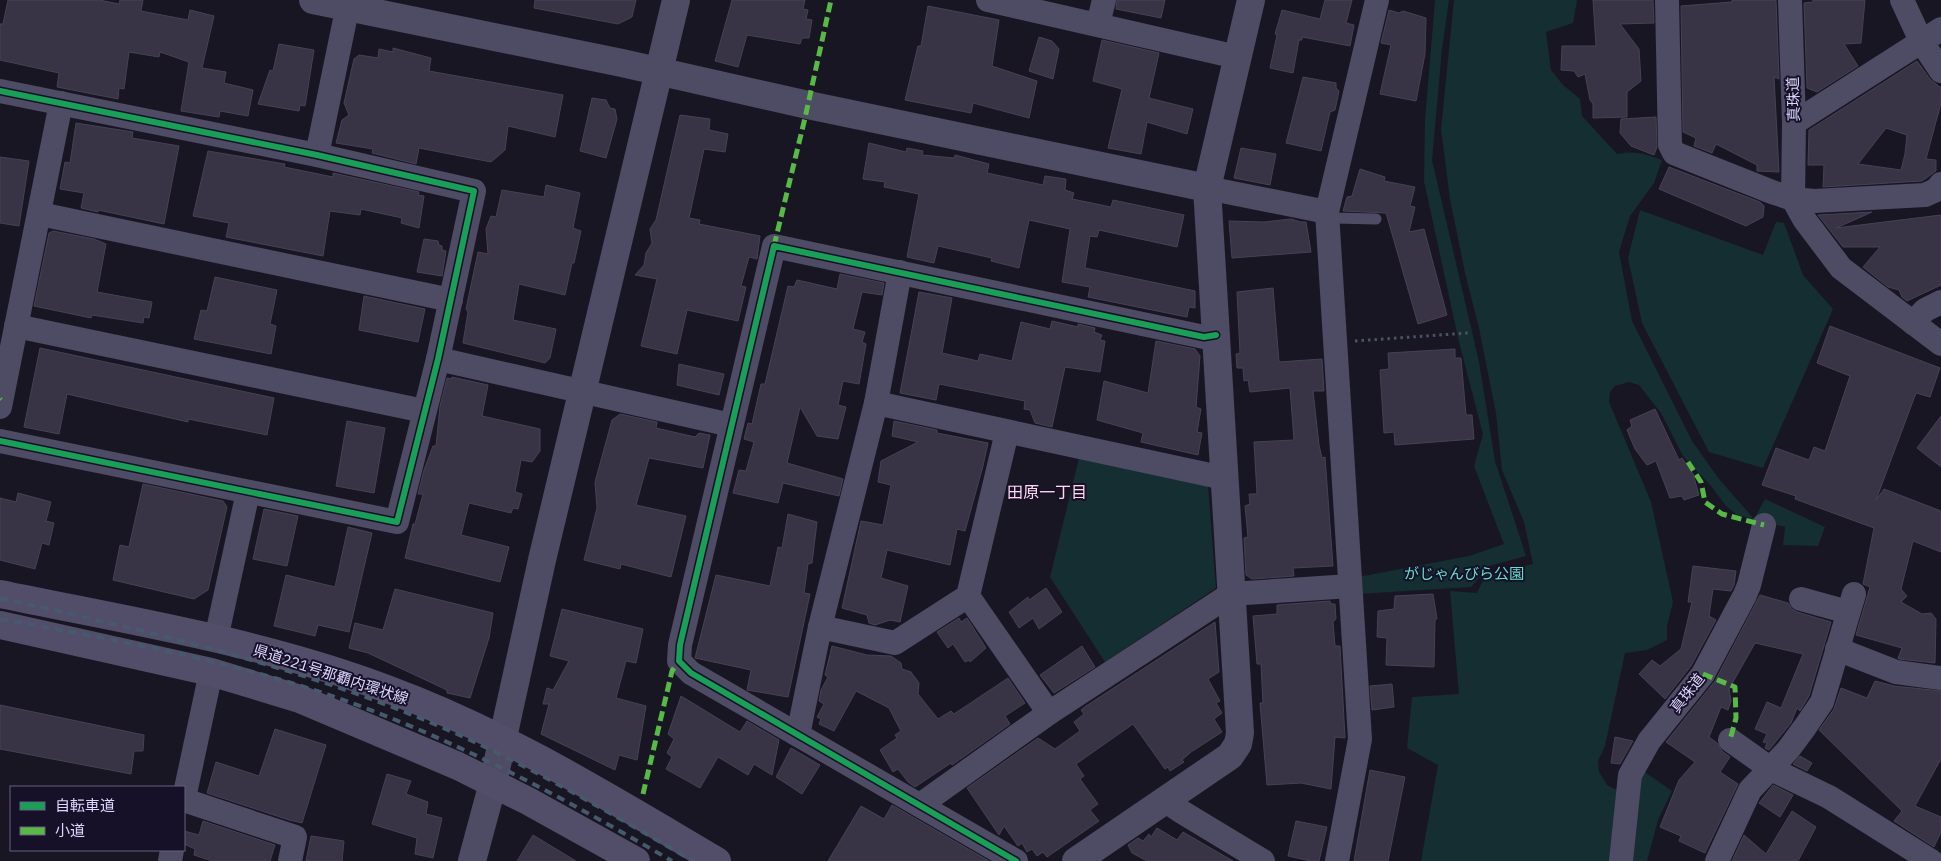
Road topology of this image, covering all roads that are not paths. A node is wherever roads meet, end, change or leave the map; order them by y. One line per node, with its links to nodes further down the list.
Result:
1 (313, 0): 10 (street)
2 (676, 0): 16 (street)
3 (988, 0): 11 (street)
4 (1104, 0): 11 (street)
5 (1251, 0): 14 (street)
6 (1376, 0): 24 (street)
7 (1667, 0): 23 (street)
8 (1790, 0): 19 (street, 真珠道)
9 (1902, 0): 13 (street)
10 (348, 3): 16 (street); 20 (street)
11 (1098, 24): 14 (street)
12 (1941, 29): 13 (street)
13 (1921, 41): 15 (street); 19 (street)
14 (1237, 57): 22 (street)
15 (1941, 70)
16 (659, 72): 22 (street); 35 (street)
17 (0, 91): 18 (street)
18 (61, 103): 20 (street); 25 (street)
19 (1794, 123): 23 (street, 真珠道)
20 (317, 155): 28 (street)
21 (1941, 184): 23 (street)
22 (1207, 188): 24 (street); 32 (street)
23 (1794, 199): 30 (street)
24 (1327, 212): 26 (lane); 45 (street)
25 (40, 214): 28 (street); 31 (street)
26 (1376, 219)
27 (900, 272): 32 (street); 36 (street); 39 (street)
28 (451, 300): 34 (street)
29 (1941, 302): 30 (street)
30 (1913, 323): 33 (street)
31 (16, 326): 37 (street); 38 (street)
32 (1216, 335): 42 (street)
33 (1941, 344)
34 (438, 359): 35 (street); 38 (street)
35 (582, 391): 39 (street); 58 (street)
36 (876, 403): 40 (street); 51 (street)
37 (0, 407)
38 (424, 411): 43 (street)
39 (731, 424): 57 (street)
40 (1008, 432): 42 (street); 48 (street)
41 (0, 441): 43 (street)
42 (1224, 478): 47 (street)
43 (248, 492): 52 (street)
44 (1764, 524): 74 (street, 真珠道)
45 (1350, 586): 47 (street); 73 (street)
46 (0, 594): 52 (main road, 県道221号那覇内環状線)
47 (1231, 594): 56 (street); 64 (street)
48 (968, 596): 51 (street); 56 (street)
49 (1801, 599): 53 (street)
50 (0, 625): 54 (main road)
51 (820, 627): 57 (street)
52 (216, 639): 58 (main road, 県道221号那覇内環状線)
53 (1837, 649): 55 (street); 60 (street)
54 (211, 672): 61 (main road); 62 (street)
55 (1941, 678)
56 (1049, 713): 65 (street)
57 (798, 735): 65 (street)
58 (503, 739): 61 (street); 69 (main road, 県道221号那覇内環状線)
59 (1730, 740): 60 (street)
60 (1771, 769): 75 (street); 76 (street)
61 (493, 783): 67 (street); 68 (main road)
62 (185, 794)
63 (185, 799): 66 (street)
64 (1166, 801): 71 (street); 72 (street)
65 (920, 805): 70 (street)
66 (290, 861)
67 (472, 861)
68 (636, 861)
69 (717, 861)
70 (1016, 861)
71 (1076, 861)
72 (1263, 861)
73 (1337, 861)
74 (1621, 861)
75 (1718, 861)
76 (1931, 861)

